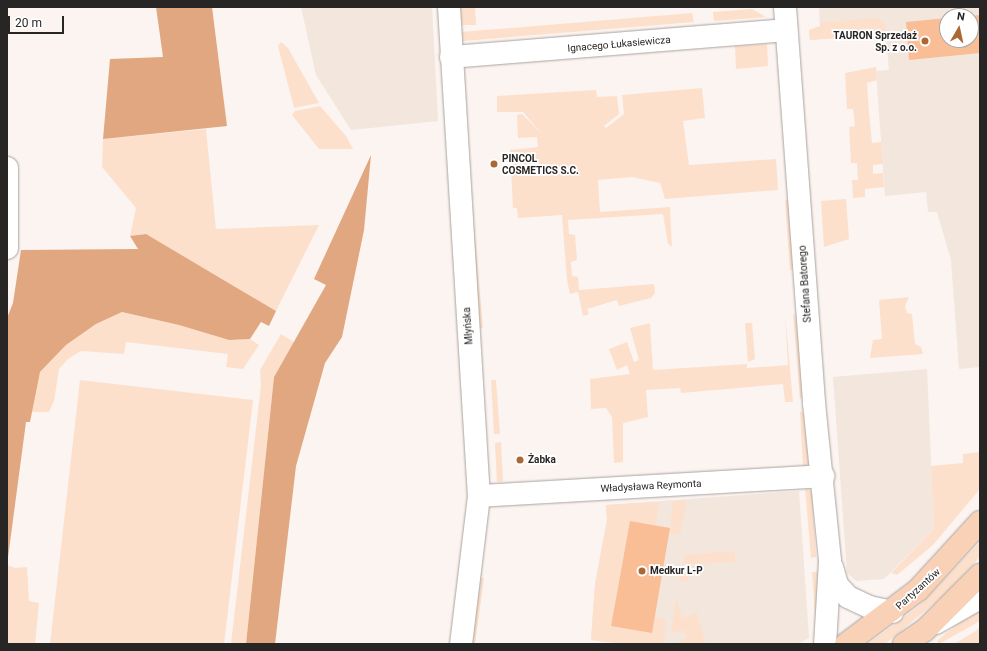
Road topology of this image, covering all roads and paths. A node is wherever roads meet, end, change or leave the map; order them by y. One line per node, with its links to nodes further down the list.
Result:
1 (449, 7): 4 (street, Młyńska)
2 (784, 7): 3 (street, Stefana Batorego)
3 (786, 30): 4 (street, Ignacego Łukasiewicza); 7 (street, Stefana Batorego)
4 (451, 57): 8 (street, Młyńska)
5 (7, 168): 6 (street)
6 (7, 248)
7 (823, 476): 8 (street, Władysława Reymonta); 10 (street, Stefana Batorego)
8 (479, 496): 15 (street, Młyńska)
9 (979, 524): 13 (main road, Partyzantów)
10 (830, 562): 13 (street, Stefana Batorego); 16 (street, Stefana Batorego)
11 (980, 575): 14 (main road)
12 (980, 598): 14 (street)
13 (892, 612): 17 (main road, Partyzantów)
14 (924, 630): 18 (main road)
15 (461, 644)
16 (825, 644)
17 (846, 644)
18 (904, 644)

